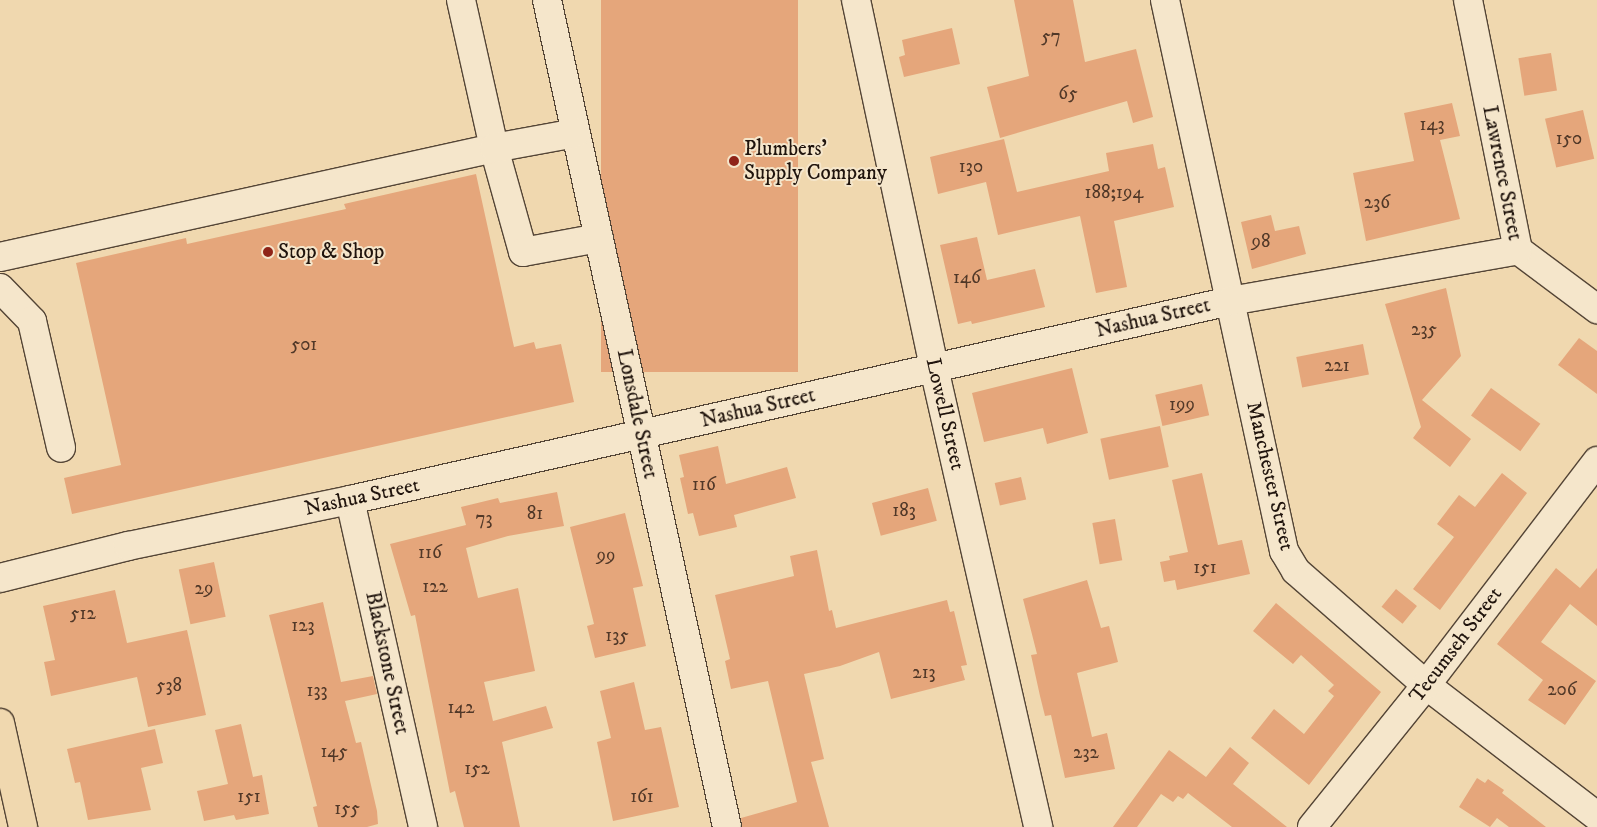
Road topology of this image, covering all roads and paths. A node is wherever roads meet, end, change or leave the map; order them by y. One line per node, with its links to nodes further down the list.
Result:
1 (461, 0): 7 (street)
2 (547, 0): 6 (street, Lonsdale Street)
3 (856, 0): 14 (street, Lowell Street)
4 (1165, 0): 12 (street, Manchester Street)
5 (1468, 0): 9 (street, Lawrence Street)
6 (576, 133): 7 (street); 8 (street, Lonsdale Street)
7 (494, 148): 8 (street); 10 (street)
8 (599, 238): 15 (street, Lonsdale Street)
9 (1518, 250): 12 (street, Nashua Street); 13 (street, Lawrence Street)
10 (1, 254): 11 (street)
11 (1, 287): 16 (street)
12 (1230, 301): 14 (street, Nashua Street); 20 (street, Manchester Street)
13 (1597, 309)
14 (934, 368): 15 (street, Nashua Street); 26 (street, Lowell Street)
15 (641, 434): 18 (street, Nashua Street); 25 (street, Lonsdale Street)
16 (61, 448)
17 (1597, 461): 20 (street, Tecumseh Street)
18 (350, 500): 19 (street, Nashua Street); 24 (street, Blackstone Street)
19 (0, 578)
20 (1426, 685): 22 (street, Manchester Street); 27 (street, Tecumseh Street)
21 (0, 723): 23 (main road)
22 (1597, 816)
23 (23, 827)
24 (423, 827)
25 (727, 827)
26 (1038, 827)
27 (1312, 827)

